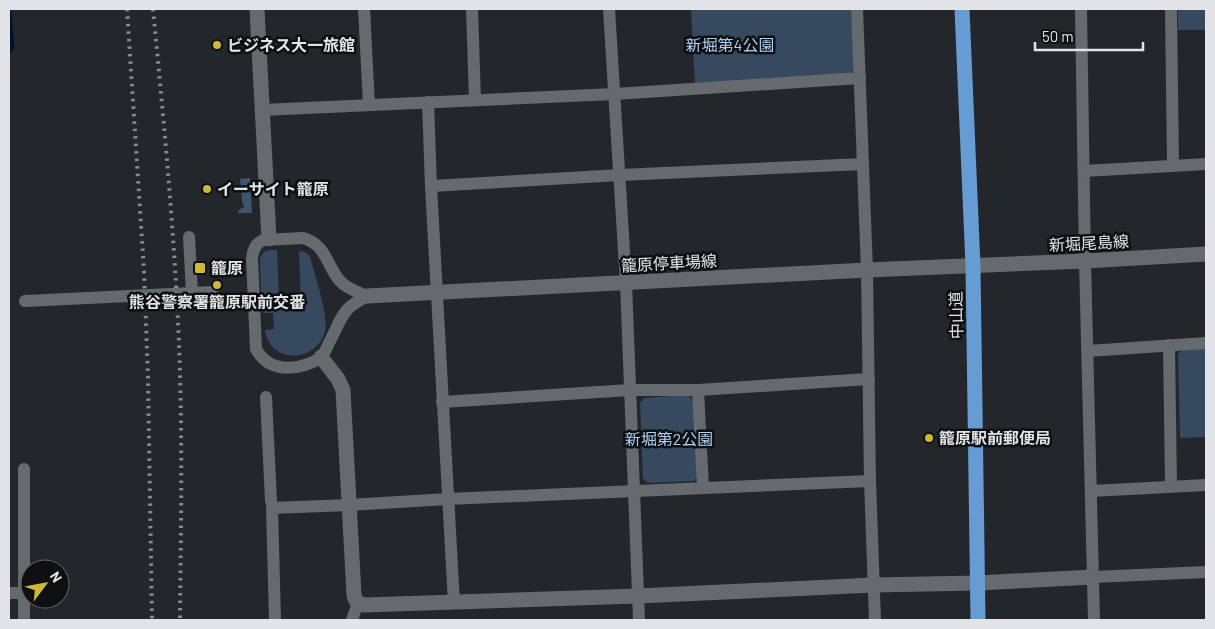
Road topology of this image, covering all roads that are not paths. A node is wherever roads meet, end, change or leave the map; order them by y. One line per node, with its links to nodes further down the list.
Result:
1 (257, 9): 14 (street)
2 (364, 9): 13 (street)
3 (472, 9): 11 (street)
4 (609, 9): 10 (street)
5 (857, 9): 9 (street)
6 (962, 9): 25 (highway, 中山道)
7 (1081, 9): 18 (street)
8 (1171, 9): 17 (street)
9 (860, 78): 10 (street); 15 (street)
10 (614, 94): 11 (street); 19 (street)
11 (475, 100): 12 (street)
12 (428, 102): 13 (street); 20 (street)
13 (369, 105): 14 (street)
14 (262, 110): 22 (street)
15 (863, 164): 19 (street); 26 (street)
16 (1206, 164): 17 (street)
17 (1173, 166): 18 (street)
18 (1084, 170): 24 (street)
19 (620, 175): 20 (street); 27 (street)
20 (431, 186): 30 (street)
21 (190, 237): 29 (street)
22 (269, 239): 31 (street); 36 (street)
23 (1206, 254): 24 (street, 新堀尾島線)
24 (1085, 261): 25 (street, 新堀尾島線); 35 (street)
25 (973, 266): 26 (street, 籠原停車場線); 55 (highway, 中山道)
26 (867, 270): 27 (street, 籠原停車場線); 37 (street)
27 (626, 283): 30 (street, 籠原停車場線); 38 (street)
28 (213, 292): 29 (street)
29 (190, 293): 32 (street)
30 (437, 293): 31 (street, 籠原停車場線); 41 (street)
31 (367, 296): 36 (street)
32 (25, 301)
33 (1206, 343): 34 (street)
34 (1169, 345): 35 (street); 45 (street)
35 (1088, 351): 48 (street)
36 (321, 357): 51 (street)
37 (869, 379): 39 (street); 43 (street)
38 (630, 390): 39 (street); 41 (street); 47 (street)
39 (698, 390): 46 (street)
40 (266, 397): 50 (street)
41 (442, 402): 49 (street)
42 (24, 468): 52 (street)
43 (870, 481): 46 (street); 56 (street)
44 (1206, 485): 45 (street)
45 (1171, 486): 48 (street)
46 (703, 488): 47 (street)
47 (634, 491): 49 (street); 57 (street)
48 (1091, 491): 54 (street)
49 (448, 499): 51 (street); 59 (street)
50 (271, 500)
51 (349, 505): 58 (street); 60 (street)
52 (24, 559)
53 (1206, 572): 54 (street)
54 (1093, 577): 55 (street); 65 (street)
55 (977, 582): 56 (street); 64 (highway, 中山道)
56 (874, 585): 57 (street); 63 (street)
57 (638, 596): 59 (street); 62 (street)
58 (358, 603): 59 (street); 61 (street)
59 (454, 603)
60 (275, 620)
61 (352, 620)
62 (640, 620)
63 (875, 620)
64 (978, 620)
65 (1094, 620)

